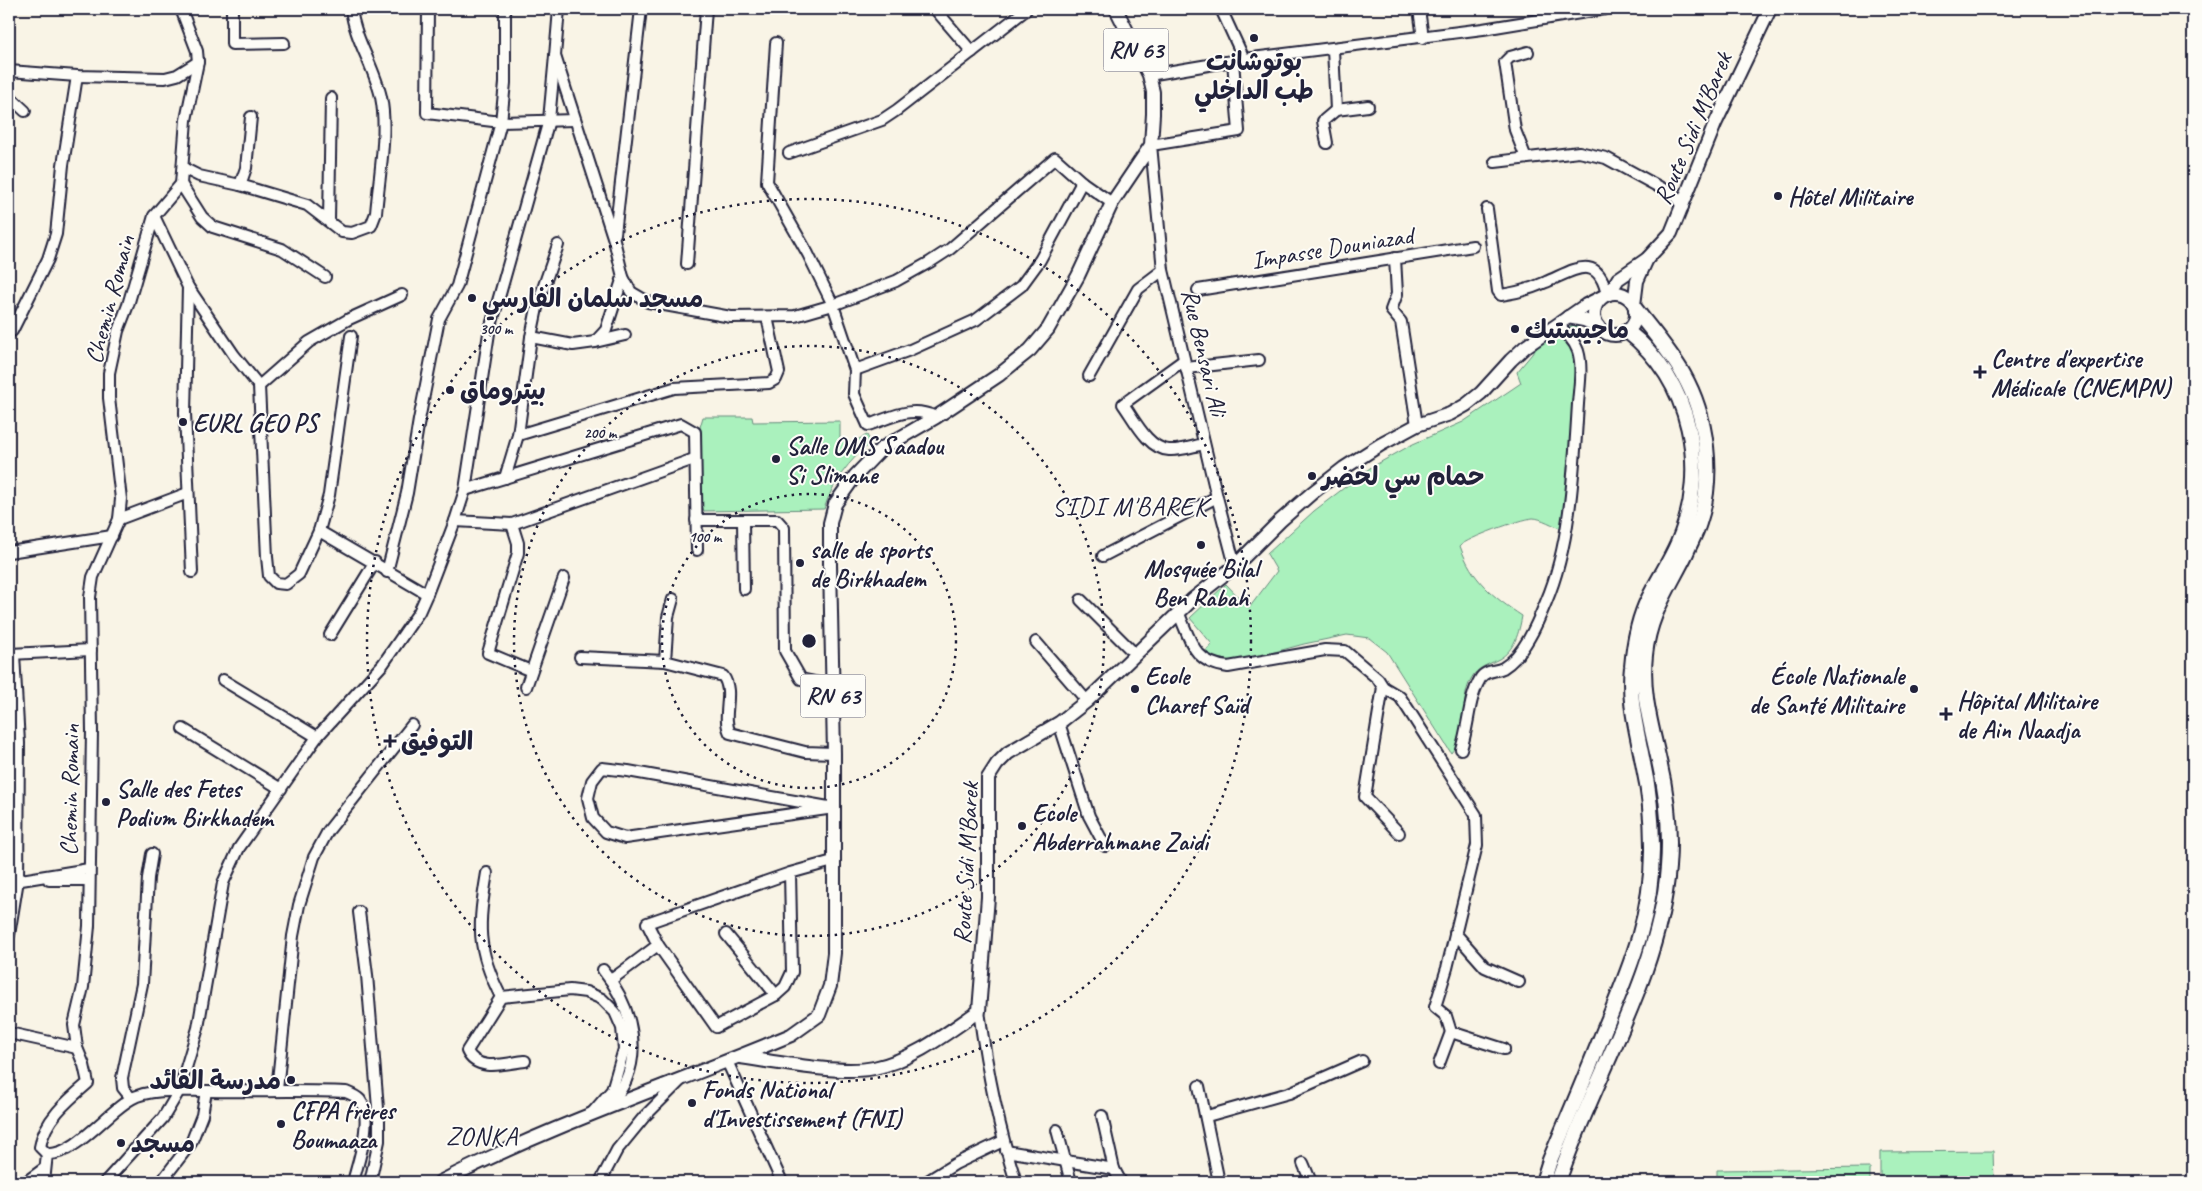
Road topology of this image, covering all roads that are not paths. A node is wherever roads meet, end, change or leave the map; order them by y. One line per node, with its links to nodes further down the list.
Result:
1 (181, 9): 24 (street, Chemin Romain)
2 (232, 9): 18 (street)
3 (351, 9): 51 (street)
4 (428, 9): 37 (street)
5 (505, 9): 37 (street)
6 (559, 9): 22 (street)
7 (641, 9): 52 (street)
8 (706, 9): 57 (street)
9 (934, 9): 20 (street)
10 (1027, 9): 20 (street)
11 (1116, 9): 28 (main road, RN 63)
12 (1221, 9): 23 (street)
13 (1419, 9): 16 (street)
14 (1604, 9): 16 (street)
15 (1770, 9): 48 (main road, Route Sidi M'Barek)
16 (1423, 38): 19 (street)
17 (776, 43): 65 (street)
18 (284, 44)
19 (1333, 49): 23 (street); 32 (street)
20 (972, 52): 40 (street)
21 (1528, 52): 41 (street)
22 (555, 56): 35 (street); 36 (street)
23 (1244, 59): 25 (street)
24 (198, 62): 27 (street); 43 (street, Chemin Romain)
25 (1233, 62): 28 (street); 39 (street)
26 (9, 71): 27 (street)
27 (77, 76): 71 (street)
28 (1150, 76): 39 (main road, RN 63)
29 (9, 96): 33 (street)
30 (331, 98): 51 (street)
31 (1368, 106): 32 (street)
32 (1336, 110): 38 (street)
33 (25, 111)
34 (251, 117): 46 (street)
35 (549, 120): 36 (street); 37 (street); 88 (street)
36 (575, 120): 52 (street)
37 (501, 122): 104 (street)
38 (1327, 143)
39 (1151, 145): 47 (main road, RN 63); 58 (street, Rue Bensari Ali)
40 (789, 153)
41 (1526, 158): 42 (street); 48 (street)
42 (1495, 162)
43 (183, 168): 45 (street, Chemin Romain); 46 (street)
44 (1082, 182): 47 (street); 65 (street); 79 (street)
45 (180, 184): 50 (street, Chemin Romain); 60 (street)
46 (240, 185): 51 (street)
47 (1112, 203): 82 (main road, RN 63)
48 (1683, 207): 56 (main road, Route Sidi M'Barek)
49 (1487, 209): 64 (street)
50 (154, 216): 61 (street); 91 (street, Chemin Romain)
51 (329, 220)
52 (614, 240): 59 (street)
53 (558, 245): 75 (street)
54 (1473, 246): 55 (street, Impasse Douniazad)
55 (1395, 258): 62 (street, Impasse Douniazad); 83 (street)
56 (1647, 259): 64 (main road, Route Sidi M'Barek); 66 (main road, Route Sidi M'Barek)
57 (687, 264)
58 (1163, 270): 78 (street, Rue Bensari Ali); 80 (street)
59 (623, 277): 67 (street); 76 (street)
60 (325, 278)
61 (188, 288): 81 (street); 89 (street)
62 (1198, 290)
63 (402, 295): 81 (street)
64 (1606, 295): 66 (main road); 68 (main road, Route Sidi M'Barek); 70 (main road)
65 (833, 305): 67 (street); 79 (street)
66 (1635, 308): 72 (main road); 194 (highway)
67 (767, 317): 84 (street)
68 (1568, 317): 69 (main road, Route Sidi M'Barek); 70 (main road)
69 (1557, 325): 83 (main road, Route Sidi M'Barek); 128 (street)
70 (1598, 326): 72 (main road)
71 (12, 331)
72 (1627, 332): 193 (highway)
73 (624, 335): 76 (street)
74 (351, 336): 96 (street)
75 (531, 337): 76 (street); 84 (street)
76 (595, 342)
77 (1259, 360): 78 (street)
78 (1185, 364): 85 (street, Rue Bensari Ali); 85 (street)
79 (855, 370): 82 (street)
80 (1089, 376)
81 (259, 386): 96 (street)
82 (936, 417): 120 (main road, RN 63)
83 (1417, 425): 102 (main road, Route Sidi M'Barek)
84 (518, 435): 87 (street)
85 (1204, 444): 90 (street, Rue Bensari Ali)
86 (694, 459): 87 (street); 92 (street); 95 (street)
87 (505, 478): 88 (street)
88 (465, 490): 94 (street)
89 (188, 493): 91 (street); 103 (street)
90 (1217, 497): 100 (street); 102 (street, Rue Bensari Ali)
91 (119, 519): 97 (street, Chemin Romain)
92 (696, 520): 93 (street); 98 (street)
93 (743, 521): 106 (street); 120 (street)
94 (455, 522): 95 (street); 107 (street)
95 (512, 524): 118 (street)
96 (319, 531): 101 (street)
97 (112, 536): 99 (street); 113 (street, Chemin Romain)
98 (697, 550)
99 (9, 552)
100 (1103, 556)
101 (375, 562): 104 (street); 111 (street)
102 (1235, 566): 110 (main road, Route Sidi M'Barek)
103 (192, 572)
104 (387, 572): 107 (street)
105 (564, 578): 118 (street)
106 (744, 589)
107 (427, 594): 127 (street)
108 (673, 598): 117 (street)
109 (1081, 600): 115 (street)
110 (1179, 614): 115 (main road, Route Sidi M'Barek); 122 (street)
111 (330, 634)
112 (1036, 642): 123 (street)
113 (91, 650): 114 (street); 136 (street, Chemin Romain)
114 (11, 654): 140 (street)
115 (1136, 655): 123 (main road, Route Sidi M'Barek)
116 (580, 657): 117 (street)
117 (665, 661): 129 (street)
118 (532, 671): 121 (street)
119 (223, 680): 127 (street)
120 (833, 686): 129 (main road, RN 63)
121 (526, 687)
122 (1383, 687): 132 (street); 142 (street)
123 (1087, 701): 124 (main road, Route Sidi M'Barek)
124 (1059, 723): 133 (street); 151 (main road, Route Sidi M'Barek)
125 (412, 726): 163 (street)
126 (184, 729): 130 (street)
127 (317, 737): 130 (street)
128 (1461, 749)
129 (834, 753): 131 (main road, RN 63)
130 (281, 789): 164 (street)
131 (834, 808): 131 (street); 135 (main road, RN 63)
132 (1399, 833)
133 (1106, 846)
134 (152, 854): 166 (street)
135 (833, 861): 138 (street); 156 (main road, RN 63)
136 (89, 869): 139 (street, Chemin Romain); 140 (street)
137 (487, 873): 150 (street)
138 (790, 873): 145 (street); 149 (street)
139 (90, 880): 140 (street); 154 (street, Chemin Romain)
140 (13, 881): 144 (street)
141 (359, 912): 183 (street)
142 (1455, 932): 148 (street); 152 (street)
143 (726, 934): 149 (street)
144 (9, 935)
145 (658, 945): 147 (street); 149 (street)
146 (603, 970): 147 (street)
147 (611, 980): 167 (street)
148 (1518, 982)
149 (776, 995)
150 (501, 997): 158 (street); 168 (street)
151 (978, 1011): 156 (main road); 172 (street, Route Sidi M'Barek)
152 (1451, 1032): 155 (street); 160 (street)
153 (9, 1033): 154 (street)
154 (77, 1048): 173 (street, Chemin Romain)
155 (1504, 1049)
156 (740, 1057): 157 (main road, RN 63)
157 (727, 1060): 161 (main road, RN 63); 186 (street)
158 (525, 1061)
159 (1362, 1061): 170 (street)
160 (1439, 1064)
161 (683, 1078): 167 (main road, RN 63); 185 (street)
162 (1199, 1086): 170 (street)
163 (277, 1090): 165 (street); 182 (street)
164 (179, 1091): 165 (street); 166 (street); 180 (street)
165 (206, 1091): 181 (street)
166 (131, 1098): 173 (street)
167 (610, 1107): 168 (main road, RN 63)
168 (591, 1114): 184 (main road, RN 63)
169 (1102, 1116): 177 (street)
170 (1206, 1116): 191 (street)
171 (1057, 1130): 174 (street)
172 (1004, 1146): 174 (street); 187 (street); 188 (street, Route Sidi M'Barek)
173 (47, 1154): 176 (street)
174 (1066, 1160): 177 (street); 189 (street)
175 (1303, 1162): 192 (street)
176 (45, 1168): 178 (street); 179 (street)
177 (1114, 1169): 190 (street)
178 (26, 1182)
179 (44, 1182)
180 (105, 1182)
181 (161, 1182)
182 (353, 1182)
183 (370, 1182)
184 (440, 1182)
185 (602, 1182)
186 (782, 1182)
187 (926, 1182)
188 (1016, 1182)
189 (1071, 1182)
190 (1120, 1182)
191 (1219, 1182)
192 (1311, 1182)
193 (1543, 1182)
194 (1558, 1182)

